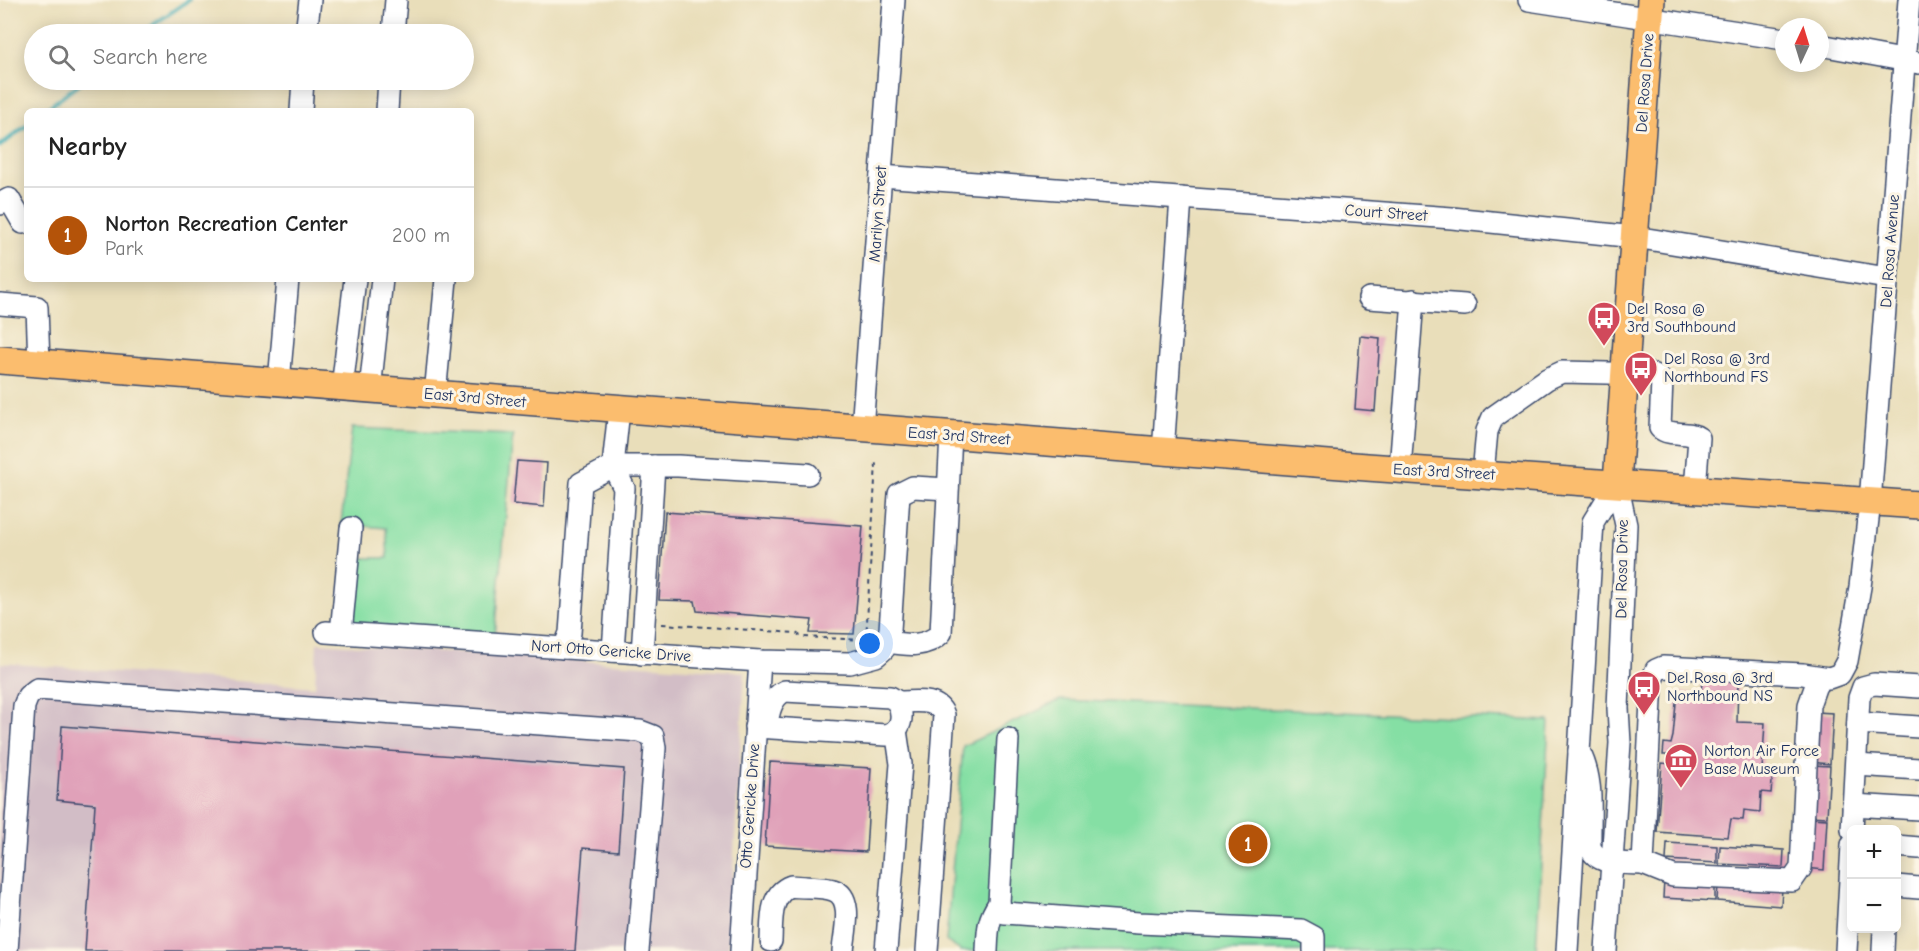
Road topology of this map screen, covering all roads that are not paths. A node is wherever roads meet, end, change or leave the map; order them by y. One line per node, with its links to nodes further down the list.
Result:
1 (310, 0): 7 (street)
2 (396, 0): 8 (street)
3 (894, 0): 16 (street, Marilyn Street)
4 (1529, 0): 6 (street)
5 (1909, 0): 11 (street, Del Rosa Avenue)
6 (1650, 9): 9 (street); 20 (main road, Del Rosa Drive)
7 (307, 24)
8 (394, 24)
9 (1775, 37)
10 (1829, 47): 11 (street)
11 (1912, 61): 21 (street, Del Rosa Avenue)
12 (302, 90): 14 (street)
13 (388, 90): 15 (street)
14 (301, 108)
15 (387, 108)
16 (881, 176): 17 (street, Court Street); 38 (street, Marilyn Street)
17 (1181, 198): 20 (street, Court Street); 40 (street)
18 (0, 204): 19 (street)
19 (23, 223)
20 (1635, 237): 21 (street, Court Street); 32 (main road, Del Rosa Drive)
21 (1887, 278): 49 (street, Del Rosa Avenue)
22 (288, 282): 33 (street)
23 (355, 282): 34 (street)
24 (382, 282): 35 (street)
25 (446, 282): 36 (street)
26 (1369, 298): 27 (street)
27 (1413, 300): 29 (street); 43 (street)
28 (0, 304): 31 (street)
29 (1465, 305)
30 (0, 360): 31 (main road, East 3rd Street)
31 (39, 364): 33 (main road, East 3rd Street)
32 (1625, 372): 45 (street); 46 (main road, Del Rosa Drive); 48 (street)
33 (279, 382): 34 (main road, East 3rd Street)
34 (342, 388): 35 (main road, East 3rd Street)
35 (370, 390): 36 (main road, East 3rd Street)
36 (435, 395): 37 (main road, East 3rd Street)
37 (619, 410): 38 (main road, East 3rd Street); 41 (street)
38 (862, 429): 39 (main road, East 3rd Street)
39 (951, 435): 40 (main road, East 3rd Street); 47 (street)
40 (1163, 452): 43 (main road, East 3rd Street)
41 (613, 466): 42 (street); 53 (street); 54 (street)
42 (654, 466): 44 (street); 55 (street)
43 (1400, 469): 45 (main road, East 3rd Street)
44 (808, 474)
45 (1483, 474): 46 (main road, East 3rd Street)
46 (1617, 483): 48 (main road, East 3rd Street); 65 (street, Del Rosa Drive); 74 (street, Del Rosa Drive)
47 (948, 489): 52 (street); 52 (street)
48 (1695, 489): 49 (main road, East 3rd Street)
49 (1870, 502): 50 (main road, East 3rd Street); 57 (street, Del Rosa Avenue)
50 (1919, 505)
51 (351, 528): 53 (street, Nort Otto Gericke Drive)
52 (886, 642): 56 (street, Nort Otto Gericke Drive)
53 (564, 648): 54 (street, Nort Otto Gericke Drive)
54 (613, 651): 55 (street, Nort Otto Gericke Drive)
55 (642, 654): 56 (street, Nort Otto Gericke Drive)
56 (760, 662): 61 (street, Otto Gericke Drive)
57 (1823, 678): 75 (street); 75 (street)
58 (1919, 687): 60 (street)
59 (898, 702): 61 (street); 63 (street); 89 (street)
60 (1858, 723): 62 (street); 66 (street)
61 (761, 727): 63 (street); 76 (street, Otto Gericke Drive)
62 (1919, 727)
63 (896, 730): 88 (street)
64 (1008, 739): 80 (street)
65 (1579, 751): 74 (street); 92 (street, Del Rosa Drive)
66 (1856, 765): 67 (street); 68 (street)
67 (1919, 769)
68 (1853, 805): 69 (street); 71 (street)
69 (1919, 809)
70 (8, 816): 84 (street); 85 (street)
71 (1852, 825)
72 (1901, 846): 73 (street)
73 (1919, 848)
74 (1612, 862): 75 (street); 93 (street, Del Rosa Drive)
75 (1643, 864)
76 (746, 878): 79 (street); 86 (street, Otto Gericke Drive)
77 (1901, 886): 78 (street)
78 (1919, 888)
79 (782, 892): 83 (street); 87 (street)
80 (999, 903): 90 (street); 91 (street)
81 (1847, 933): 94 (street)
82 (1884, 933): 95 (street)
83 (771, 941)
84 (7, 951)
85 (638, 951)
86 (741, 951)
87 (843, 951)
88 (886, 951)
89 (927, 951)
90 (987, 951)
91 (1314, 951)
92 (1567, 951)
93 (1606, 951)
94 (1846, 951)
95 (1883, 951)

